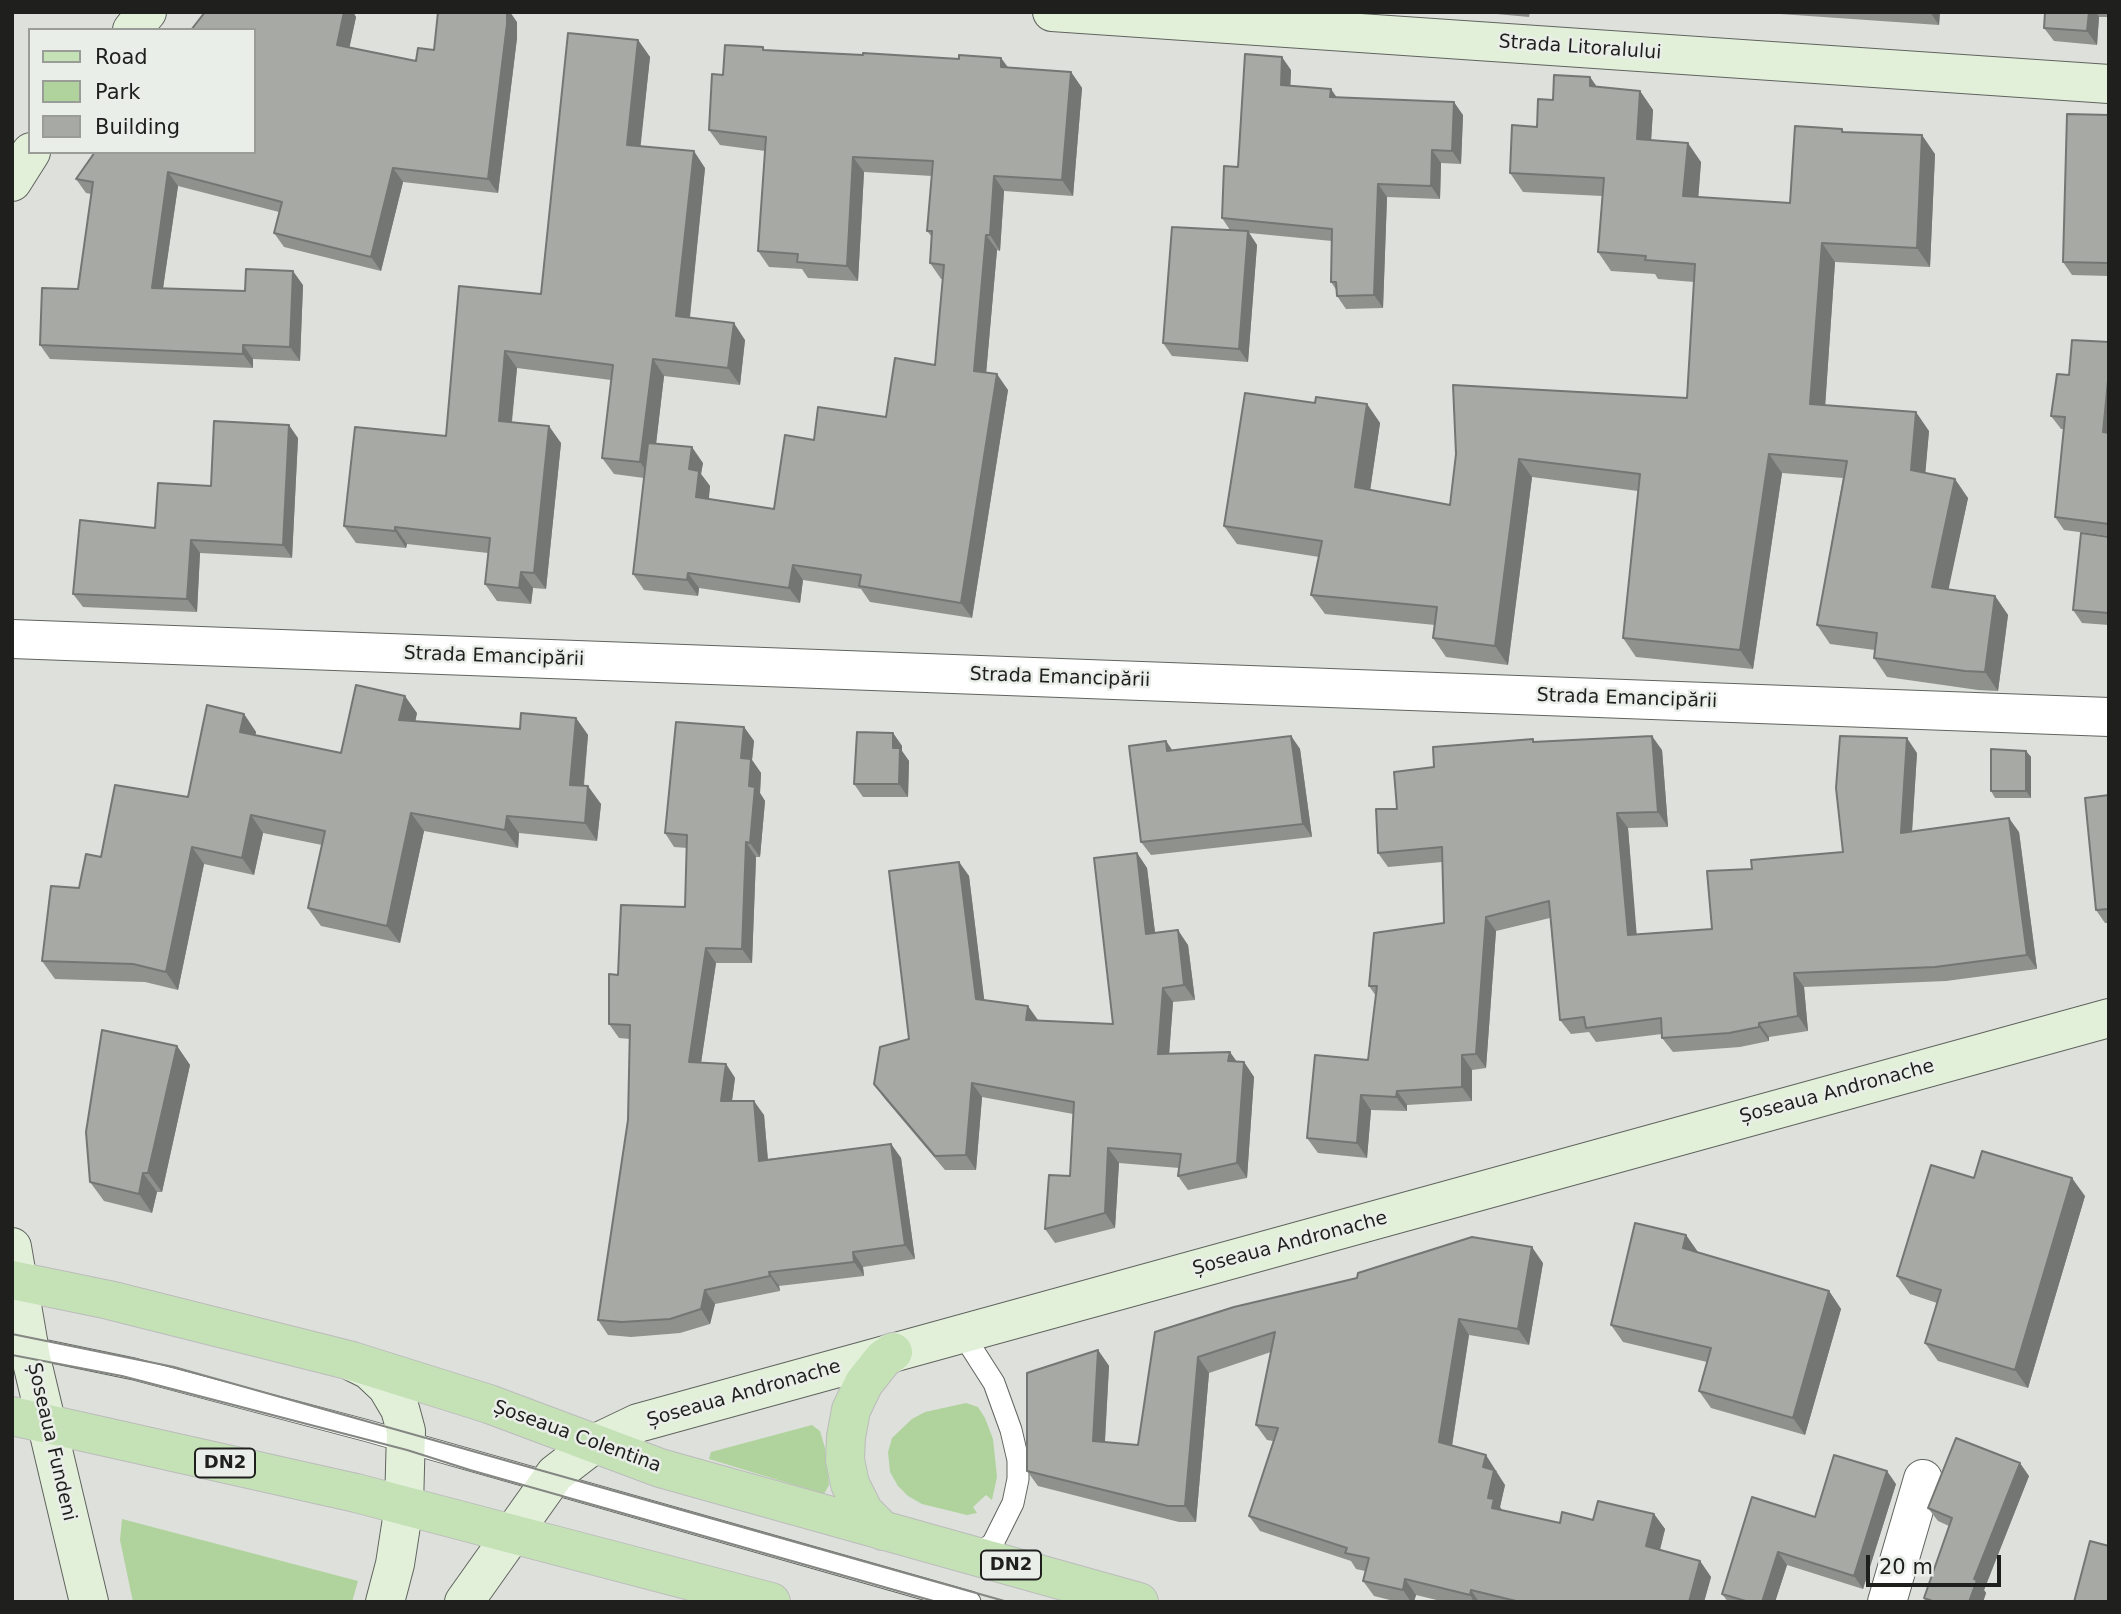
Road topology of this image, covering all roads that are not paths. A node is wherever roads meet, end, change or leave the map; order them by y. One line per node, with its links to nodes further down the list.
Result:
1 (147, 12): 3 (main road)
2 (1052, 12): 4 (main road, Strada Litoralului)
3 (134, 28)
4 (2109, 84)
5 (30, 154): 6 (main road)
6 (12, 182)
7 (12, 639): 8 (street, Strada Emancipării)
8 (2109, 717)
9 (2109, 1018): 11 (main road, Șoseaua Andronache)
10 (14, 1270): 12 (main road, Șoseaua Fundeni); 14 (main road, Șoseaua Colentina / DN2)
11 (962, 1333): 13 (main road, Șoseaua Andronache); 23 (lane)
12 (21, 1345): 15 (main road, Șoseaua Fundeni); 16 (lane)
13 (894, 1352): 17 (main road, Șoseaua Andronache); 21 (main road)
14 (352, 1361): 16 (main road); 17 (main road, Șoseaua Colentina / DN2)
15 (29, 1420): 20 (main road, DN2); 24 (main road, Șoseaua Fundeni)
16 (406, 1441): 19 (lane); 20 (main road)
17 (594, 1444): 19 (main road, Șoseaua Andronache); 21 (main road, Șoseaua Colentina / DN2)
18 (1923, 1479): 30 (street)
19 (548, 1482): 22 (main road, Șoseaua Andronache); 28 (lane)
20 (404, 1506): 22 (main road, DN2); 25 (main road)
21 (883, 1531): 23 (main road, Șoseaua Colentina / DN2)
22 (511, 1534): 26 (main road); 27 (main road, DN2)
23 (977, 1556): 29 (main road, Șoseaua Colentina / DN2)
24 (89, 1602)
25 (385, 1602)
26 (464, 1602)
27 (771, 1602)
28 (970, 1602)
29 (1139, 1602)
30 (1887, 1602)

